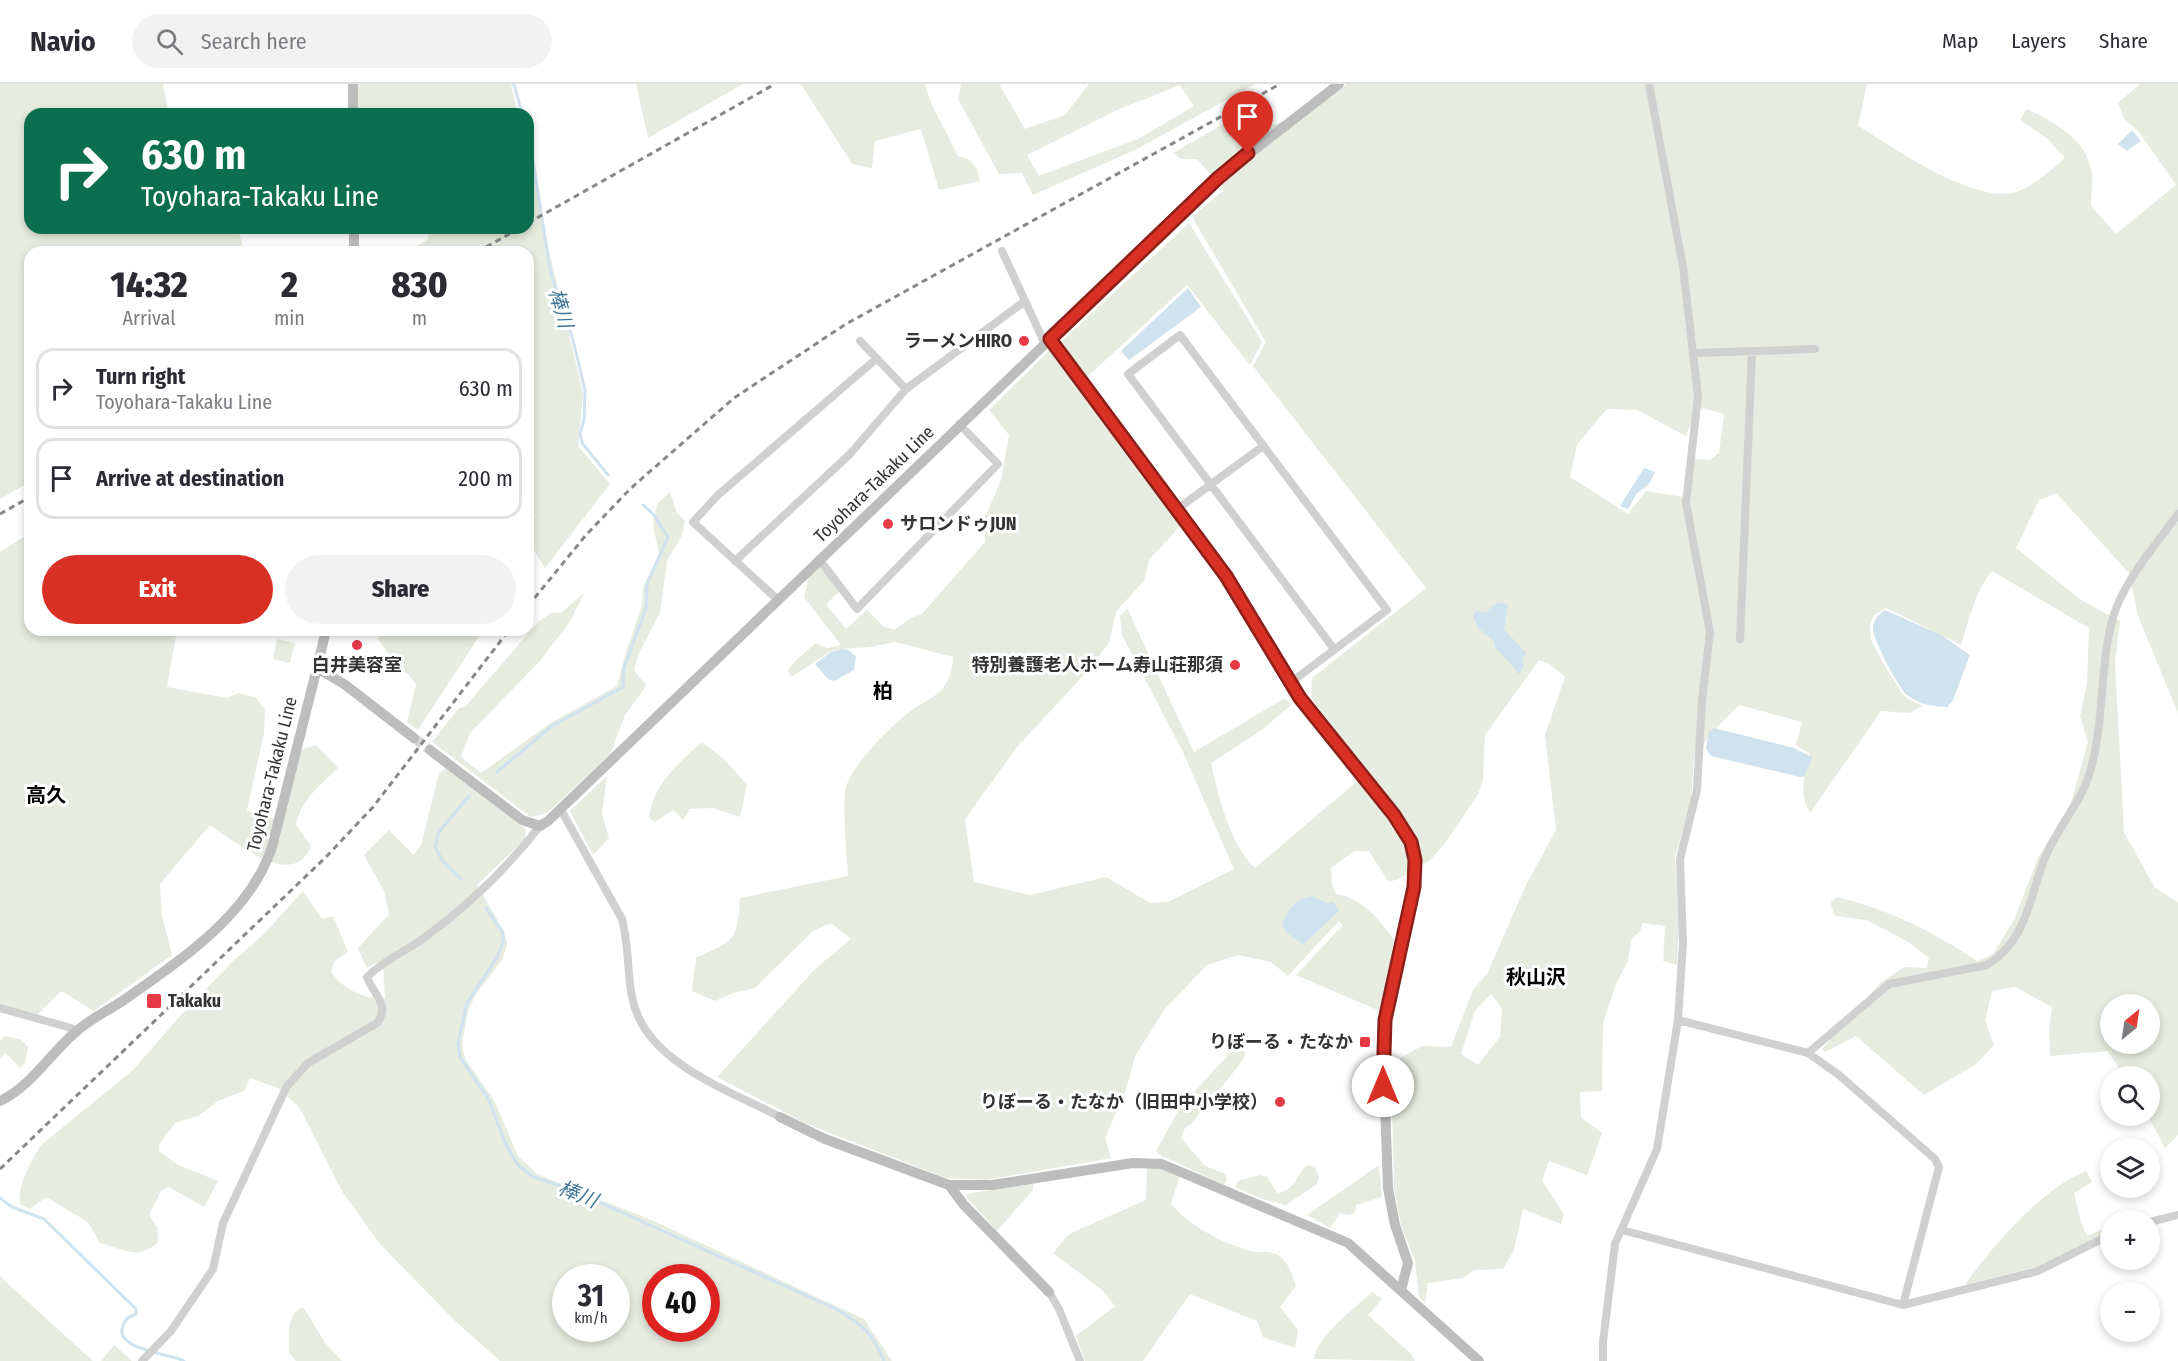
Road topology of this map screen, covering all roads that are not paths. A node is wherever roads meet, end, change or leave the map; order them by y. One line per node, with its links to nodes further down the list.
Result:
1 (353, 84): 4 (street)
2 (1339, 84): 8 (street, Toyohara-Takaku Line)
3 (1648, 84): 11 (street)
4 (353, 108)
5 (1002, 251): 6 (street)
6 (1025, 301): 8 (street); 13 (street)
7 (860, 341): 12 (street)
8 (1047, 342): 14 (street, Toyohara-Takaku Line); 17 (street)
9 (1815, 349): 10 (street)
10 (1752, 351): 11 (street); 23 (street)
11 (1694, 353): 32 (street)
12 (876, 359): 13 (street); 20 (street)
13 (906, 389): 20 (street)
14 (959, 424): 19 (street, Toyohara-Takaku Line); 19 (street)
15 (1263, 446): 16 (street); 16 (street); 24 (street)
16 (1211, 485): 17 (street); 24 (street)
17 (1176, 510): 26 (street)
18 (2178, 514): 34 (street)
19 (819, 559): 21 (street, Toyohara-Takaku Line)
20 (735, 561): 21 (street)
21 (777, 599): 29 (street, Toyohara-Takaku Line)
22 (325, 636): 25 (street, Toyohara-Takaku Line)
23 (1740, 639)
24 (1334, 649): 26 (street)
25 (317, 668): 27 (street); 33 (street, Toyohara-Takaku Line)
26 (1290, 683): 42 (street)
27 (414, 738)
28 (430, 750): 30 (street)
29 (561, 810): 30 (street, Toyohara-Takaku Line); 36 (street)
30 (540, 826): 45 (street)
31 (0, 1008): 33 (street)
32 (1678, 1020): 34 (street); 40 (street)
33 (78, 1030): 35 (street, Toyohara-Takaku Line)
34 (1808, 1053): 44 (street)
35 (0, 1101)
36 (780, 1117): 37 (street)
37 (949, 1185): 42 (street); 43 (street)
38 (2178, 1215): 39 (street)
39 (2160, 1220)
40 (1622, 1230): 44 (street); 48 (street)
41 (2100, 1240): 44 (street)
42 (1401, 1290): 47 (street)
43 (1049, 1292): 46 (street)
44 (1903, 1305)
45 (142, 1361)
46 (1080, 1361)
47 (1479, 1361)
48 (1603, 1361)

